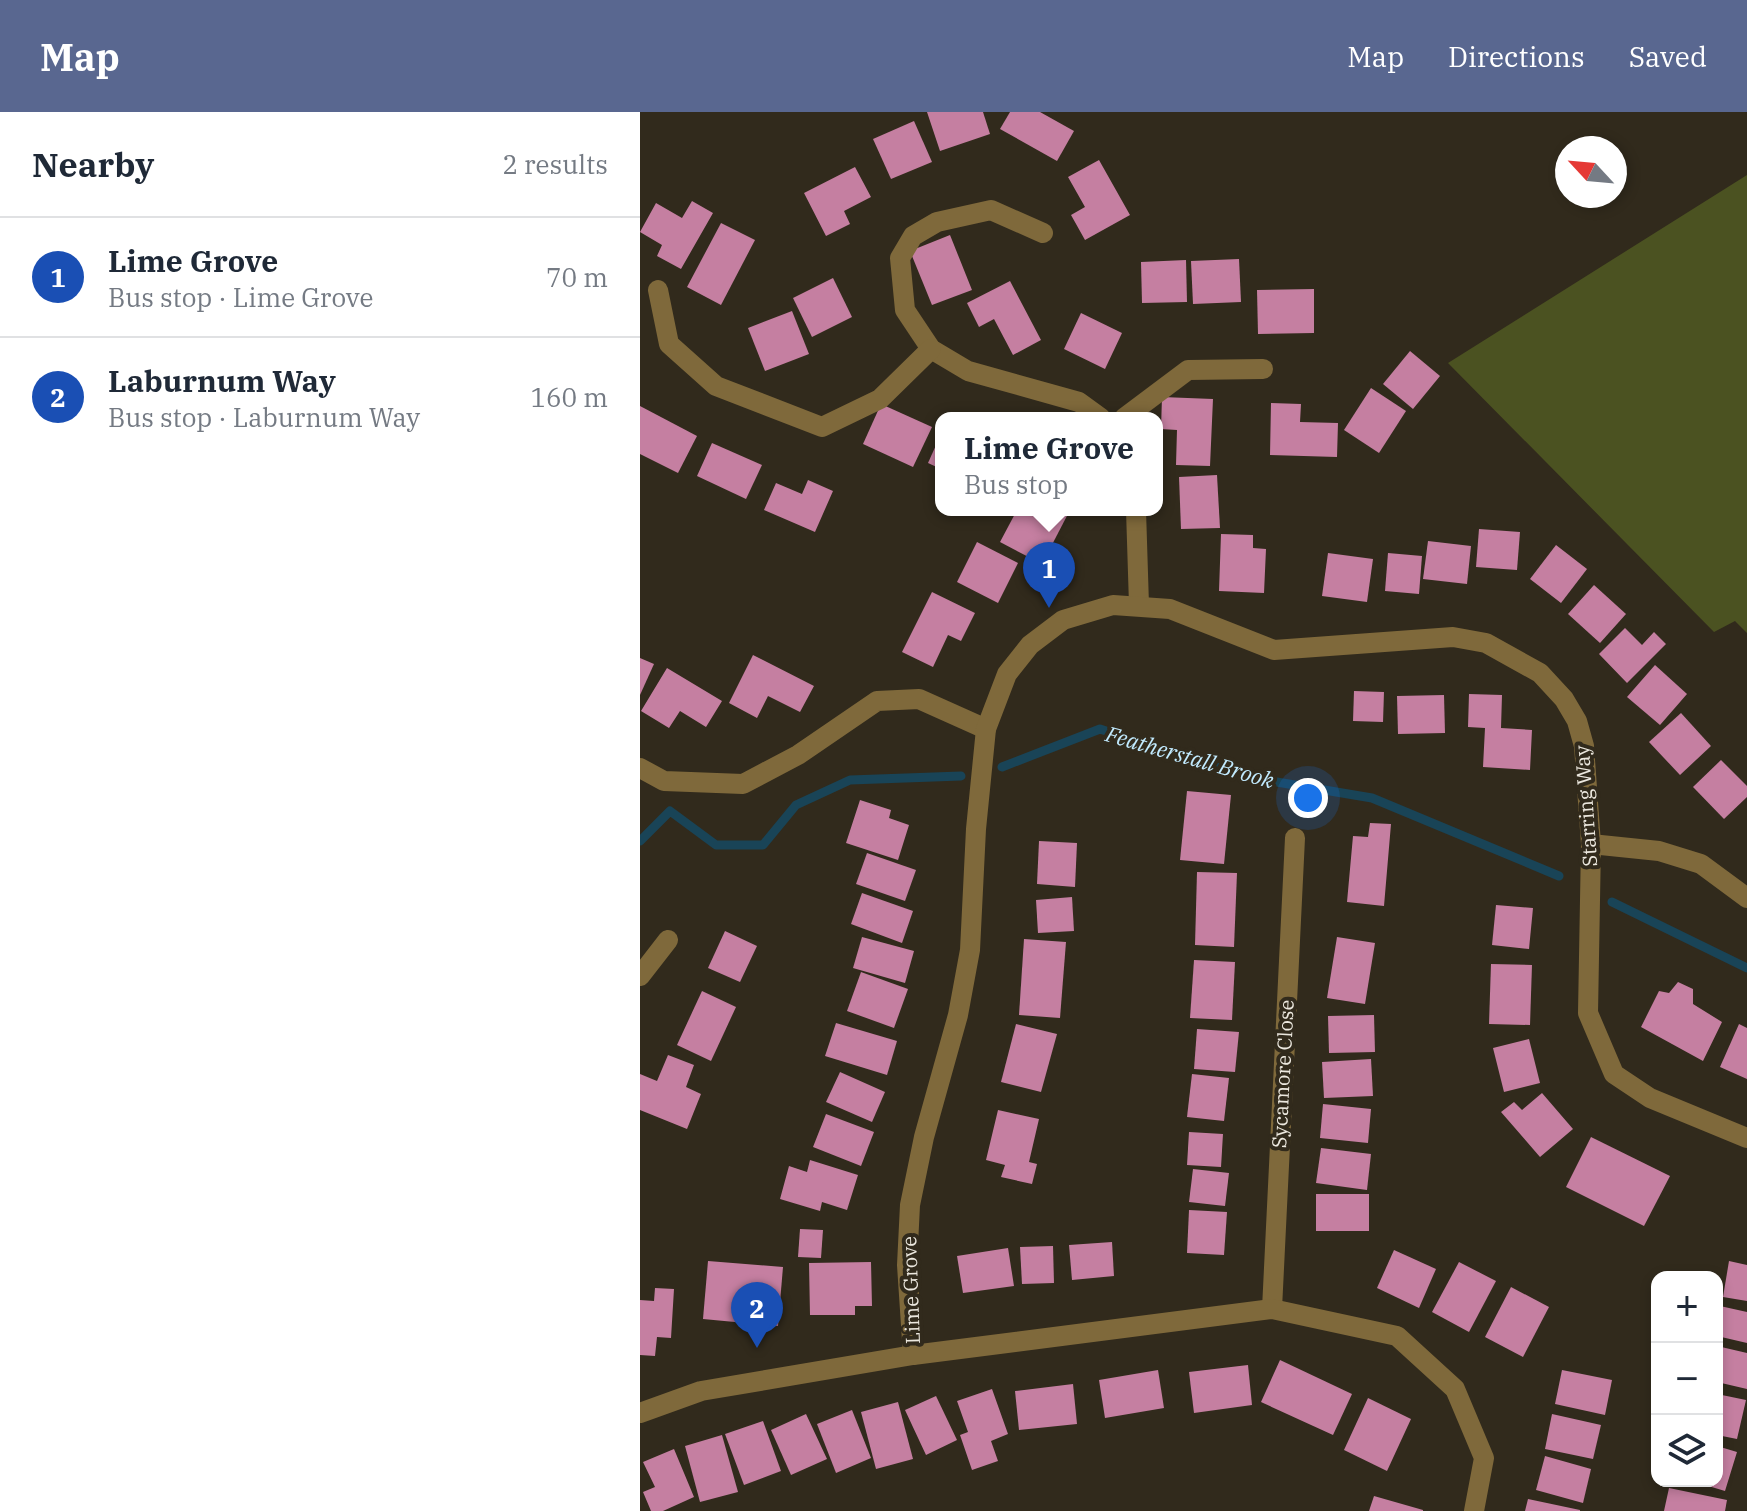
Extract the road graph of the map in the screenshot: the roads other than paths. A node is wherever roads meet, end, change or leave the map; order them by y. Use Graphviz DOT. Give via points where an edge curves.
graph roads {
  1 [pos="1043,233"];
  2 [pos="658,290"];
  3 [pos="931,349"];
  4 [pos="1263,369"];
  5 [pos="1093,412"];
  6 [pos="1132,412"];
  7 [pos="1136,516"];
  8 [pos="1139,605"];
  9 [pos="986,729"];
  10 [pos="640,768"];
  11 [pos="1295,838"];
  12 [pos="1591,844"];
  13 [pos="1747,898"];
  14 [pos="668,940"];
  15 [pos="640,976"];
  16 [pos="1747,1138"];
  17 [pos="1272,1309"];
  18 [pos="913,1355"];
  19 [pos="640,1413"];
  20 [pos="1474,1511"];
  1 -- 3 [label="street" via="991,210 937,222 913,236 900,258 905,310"];
  2 -- 3 [label="street" via="669,344 716,386 822,427 880,399"];
  3 -- 5 [label="street" via="968,371 1079,402"];
  4 -- 6 [label="street" via="1188,370"];
  7 -- 8 [label="street"];
  8 -- 9 [label="street, Lime Grove" via="1113,605 1063,620 1030,645 1007,674"];
  8 -- 12 [label="street, Starring Way" via="1170,609 1274,650 1453,637 1486,643 1513,656 1540,673 1577,721 1584,746"];
  9 -- 10 [label="street" via="919,699 877,701 798,755 743,784 664,781"];
  9 -- 18 [label="street, Lime Grove" via="970,950 910,1205 907,1265"];
  11 -- 17 [label="street, Sycamore Close"];
  12 -- 13 [label="street" via="1659,851 1701,864"];
  12 -- 16 [label="street, Starring Way" via="1588,1013 1614,1074 1650,1098"];
  14 -- 15 [label="street"];
  17 -- 18 [label="street"];
  17 -- 20 [label="street" via="1397,1336 1455,1389 1484,1458"];
  18 -- 19 [label="street" via="701,1391"];
}
